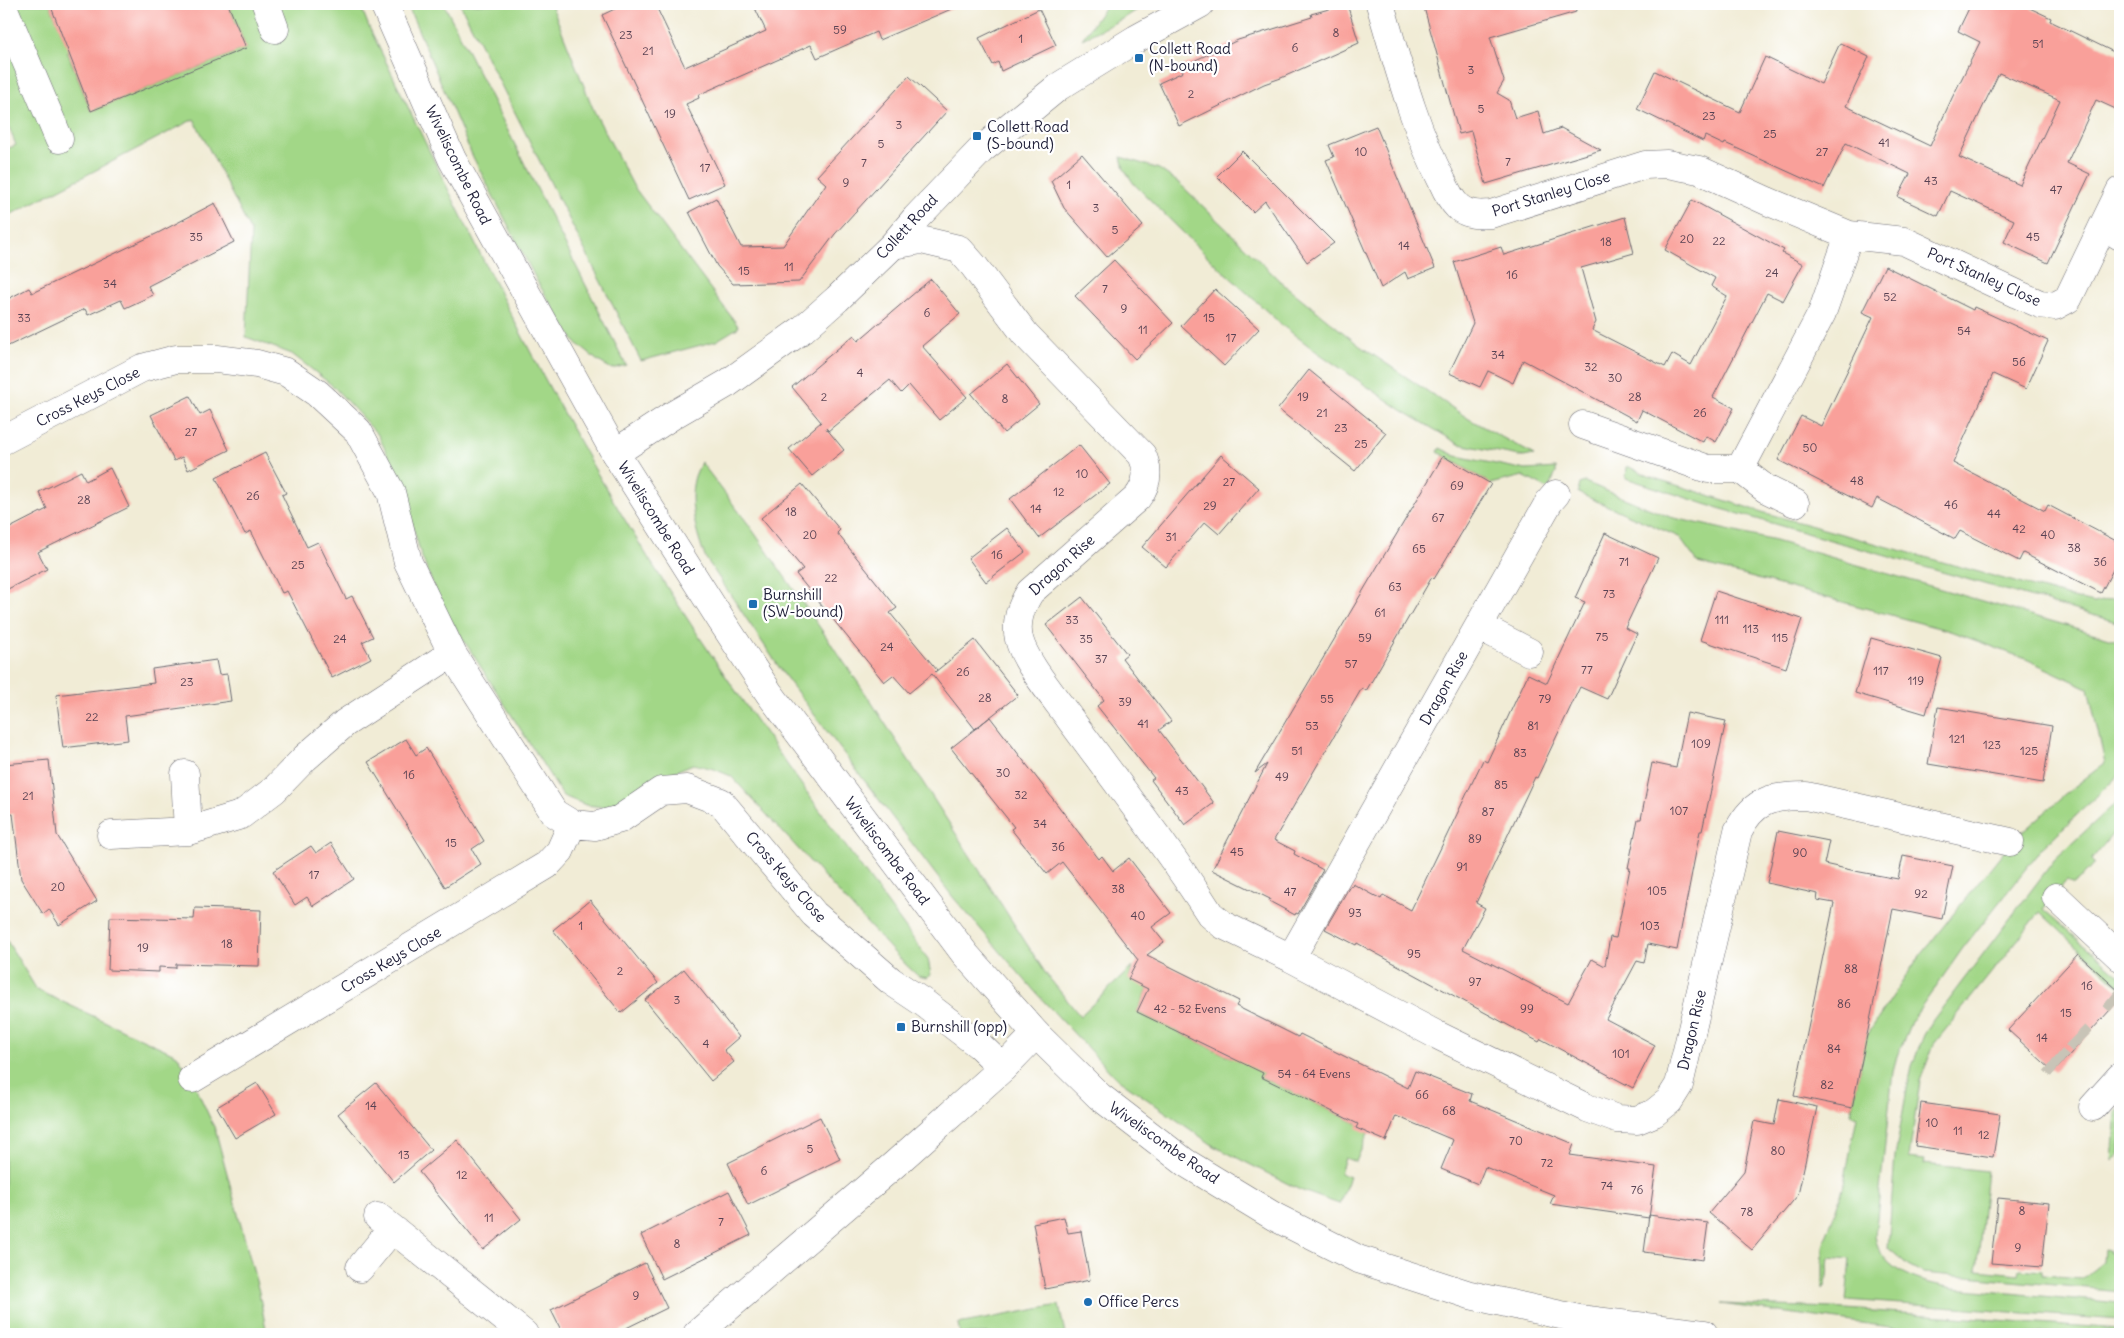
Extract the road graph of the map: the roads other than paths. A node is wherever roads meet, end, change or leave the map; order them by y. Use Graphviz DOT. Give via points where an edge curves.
graph roads {
  1 [pos="266,4"];
  2 [pos="384,4"];
  3 [pos="1200,4"];
  4 [pos="1380,4"];
  5 [pos="4,9"];
  6 [pos="275,29"];
  7 [pos="59,139"];
  8 [pos="2120,191"];
  9 [pos="2111,231"];
  10 [pos="1849,235"];
  11 [pos="892,245"];
  12 [pos="1583,425"];
  13 [pos="4,440"];
  14 [pos="615,453"];
  15 [pos="1740,469"];
  16 [pos="1556,494"];
  17 [pos="1795,503"];
  18 [pos="1479,626"];
  19 [pos="1528,652"];
  20 [pos="453,654"];
  21 [pos="185,774"];
  22 [pos="572,824"];
  23 [pos="188,831"];
  24 [pos="111,835"];
  25 [pos="2010,842"];
  26 [pos="2056,898"];
  27 [pos="2120,957"];
  28 [pos="1291,958"];
  29 [pos="1036,1034"];
  30 [pos="1003,1068"];
  31 [pos="2120,1077"];
  32 [pos="192,1079"];
  33 [pos="2093,1107"];
  34 [pos="360,1268"];
  35 [pos="524,1334"];
  36 [pos="698,1334"];
  37 [pos="1704,1334"];
  1 -- 6 [label="street"];
  2 -- 14 [label="street, Wiveliscombe Road" via="452,159"];
  3 -- 11 [label="street, Collett Road" via="1058,87 981,150"];
  4 -- 10 [label="street, Port Stanley Close" via="1429,154 1450,196 1466,212 1490,214 1646,165 1667,164 1699,170"];
  5 -- 7 [label="street"];
  8 -- 9 [label="street, Port Stanley Close"];
  9 -- 10 [label="street, Port Stanley Close" via="2068,299 2055,306 2040,304 1904,241"];
  10 -- 15 [label="street" via="1822,313"];
  11 -- 14 [label="street, Collett Road" via="803,329 728,384"];
  11 -- 28 [label="street, Dragon Rise" via="921,240 959,249 1025,334 1142,455 1147,472 1143,491 1030,592 1018,620 1019,640 1042,680 1210,914 1223,925"];
  12 -- 15 [label="street" via="1708,469"];
  13 -- 20 [label="street, Cross Keys Close" via="142,368 176,359 217,359 286,372 317,393 358,431 391,492 408,562"];
  14 -- 29 [label="street, Wiveliscombe Road" via="769,693 965,954"];
  15 -- 17 [label="street" via="1766,489"];
  16 -- 18 [label="street, Dragon Rise"];
  18 -- 19 [label="street"];
  18 -- 28 [label="street, Dragon Rise"];
  20 -- 22 [label="street, Cross Keys Close" via="554,813"];
  20 -- 23 [label="street" via="345,722 274,790 241,816"];
  21 -- 23 [label="street"];
  22 -- 30 [label="street, Cross Keys Close" via="595,826 620,820 661,791 687,789 721,802 814,914 891,981 979,1045"];
  22 -- 32 [label="street, Cross Keys Close" via="560,851 548,865"];
  23 -- 24 [label="street"];
  25 -- 28 [label="street, Dragon Rise" via="1806,796 1772,798 1754,808 1738,831 1680,1085 1669,1101 1654,1113 1637,1120 1617,1119 1588,1108 1435,1034"];
  26 -- 27 [label="street"];
  29 -- 30 [label="street"];
  29 -- 37 [label="street, Wiveliscombe Road" via="1098,1096 1186,1163 1275,1217 1358,1259 1470,1295 1579,1319"];
  30 -- 36 [label="street"];
  31 -- 33 [label="street"];
  34 -- 35 [label="street" via="385,1223"];
}
